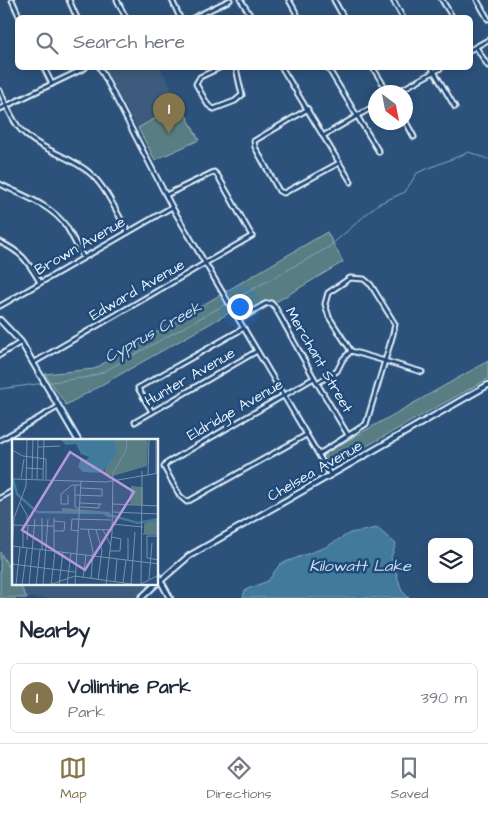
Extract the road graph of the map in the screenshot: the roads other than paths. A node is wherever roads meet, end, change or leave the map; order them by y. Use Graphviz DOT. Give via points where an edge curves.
graph roads {
  1 [pos="12,0"];
  2 [pos="69,0"];
  3 [pos="117,0"];
  4 [pos="172,0"];
  5 [pos="230,0"];
  6 [pos="241,0"];
  7 [pos="289,0"];
  8 [pos="334,0"];
  9 [pos="393,0"];
  10 [pos="442,0"];
  11 [pos="477,0"];
  12 [pos="19,15"];
  13 [pos="76,15"];
  14 [pos="124,15"];
  15 [pos="179,15"];
  16 [pos="199,15"];
  17 [pos="250,15"];
  18 [pos="297,15"];
  19 [pos="342,15"];
  20 [pos="401,15"];
  21 [pos="450,15"];
  22 [pos="488,19"];
  23 [pos="488,40"];
  24 [pos="476,47"];
  25 [pos="473,48"];
  26 [pos="488,66"];
  27 [pos="45,70"];
  28 [pos="82,70"];
  29 [pos="101,70"];
  30 [pos="215,70"];
  31 [pos="236,70"];
  32 [pos="283,70"];
  33 [pos="329,70"];
  34 [pos="374,70"];
  35 [pos="438,70"];
  36 [pos="434,72"];
  37 [pos="52,84"];
  38 [pos="384,85"];
  39 [pos="410,85"];
  40 [pos="0,91"];
  41 [pos="7,106"];
  42 [pos="456,107"];
  43 [pos="0,109"];
  44 [pos="308,109"];
  45 [pos="368,110"];
  46 [pos="357,116"];
  47 [pos="410,130"];
  48 [pos="323,136"];
  49 [pos="414,137"];
  50 [pos="378,152"];
  51 [pos="338,163"];
  52 [pos="350,182"];
  53 [pos="0,184"];
  54 [pos="166,195"];
  55 [pos="172,207"];
  56 [pos="128,232"];
  57 [pos="0,242"];
  58 [pos="83,257"];
  59 [pos="206,264"];
  60 [pos="40,282"];
  61 [pos="0,306"];
  62 [pos="239,319"];
  63 [pos="0,320"];
  64 [pos="244,328"];
  65 [pos="21,342"];
  66 [pos="257,351"];
  67 [pos="352,351"];
  68 [pos="0,355"];
  69 [pos="385,362"];
  70 [pos="33,363"];
  71 [pos="422,372"];
  72 [pos="314,378"];
  73 [pos="317,383"];
  74 [pos="488,385"];
  75 [pos="283,395"];
  76 [pos="58,406"];
  77 [pos="152,412"];
  78 [pos="135,422"];
  79 [pos="306,435"];
  80 [pos="348,435"];
  81 [pos="77,439"];
  82 [pos="0,440"];
  83 [pos="319,454"];
  84 [pos="330,474"];
  85 [pos="12,491"];
  86 [pos="0,498"];
  87 [pos="159,582"];
  88 [pos="159,584"];
  89 [pos="155,586"];
  90 [pos="141,598"];
  91 [pos="170,598"];
  1 -- 12 [label="street"];
  2 -- 13 [label="street"];
  3 -- 14 [label="street"];
  4 -- 15 [label="street"];
  5 -- 16 [label="street"];
  6 -- 17 [label="street"];
  7 -- 18 [label="street"];
  8 -- 19 [label="street"];
  9 -- 20 [label="street"];
  10 -- 21 [label="street"];
  11 -- 22 [label="street"];
  23 -- 24 [label="street"];
  24 -- 25 [label="street"];
  24 -- 26 [label="street"];
  27 -- 37 [label="street"];
  28 -- 37 [label="street"];
  29 -- 54 [label="street"];
  30 -- 31 [label="street" via="200,77 196,84 208,105 214,109 242,95"];
  32 -- 44 [label="street"];
  33 -- 46 [label="street"];
  34 -- 38 [label="street"];
  35 -- 36 [label="street"];
  36 -- 39 [label="street"];
  36 -- 42 [label="street"];
  37 -- 41 [label="street"];
  40 -- 41 [label="street"];
  41 -- 43 [label="street"];
  41 -- 56 [label="street" via="18,127 29,137 82,167 97,181"];
  44 -- 48 [label="street"];
  44 -- 51 [label="street" via="254,141 279,191 284,194"];
  45 -- 46 [label="street"];
  46 -- 48 [label="street"];
  46 -- 50 [label="street"];
  47 -- 49 [label="street"];
  48 -- 51 [label="street"];
  51 -- 52 [label="street"];
  53 -- 58 [label="street" via="54,213 65,225"];
  54 -- 55 [label="street"];
  54 -- 59 [label="street, Edward Avenue" via="214,172 218,176 252,236"];
  55 -- 56 [label="street, Brown Avenue"];
  55 -- 59 [label="street"];
  56 -- 58 [label="street, Brown Avenue"];
  57 -- 60 [label="street" via="27,260"];
  58 -- 60 [label="street, Brown Avenue"];
  59 -- 62 [label="street"];
  59 -- 70 [label="street, Edward Avenue"];
  60 -- 61 [label="street, Brown Avenue"];
  62 -- 64 [label="street"];
  62 -- 72 [label="street, Merchant Street" via="265,304 275,307"];
  63 -- 65 [label="main road"];
  64 -- 66 [label="street"];
  64 -- 77 [label="street" via="138,388"];
  65 -- 68 [label="street"];
  65 -- 70 [label="main road"];
  66 -- 75 [label="street"];
  66 -- 77 [label="street, Hunter Avenue"];
  67 -- 69 [label="street"];
  67 -- 69 [label="street" via="329,317 325,304 328,293 350,278 364,279 371,285 395,324"];
  67 -- 73 [label="street" via="343,359 338,371"];
  69 -- 71 [label="street"];
  69 -- 80 [label="street" via="366,424"];
  70 -- 76 [label="main road"];
  72 -- 73 [label="street, Merchant Street"];
  72 -- 75 [label="street, Eldridge Avenue"];
  73 -- 80 [label="street, Merchant Street"];
  74 -- 84 [label="main road, Chelsea Avenue"];
  75 -- 79 [label="street"];
  75 -- 79 [label="street, Eldridge Avenue" via="167,463 165,470 187,502"];
  76 -- 81 [label="main road"];
  76 -- 82 [label="street"];
  77 -- 78 [label="street, Hunter Avenue"];
  79 -- 83 [label="street"];
  80 -- 83 [label="street"];
  83 -- 84 [label="street"];
  84 -- 87 [label="main road, Chelsea Avenue" via="188,556"];
  85 -- 86 [label="street"];
  88 -- 91 [label="main road"];
  89 -- 90 [label="main road, Chelsea Avenue"];
}
